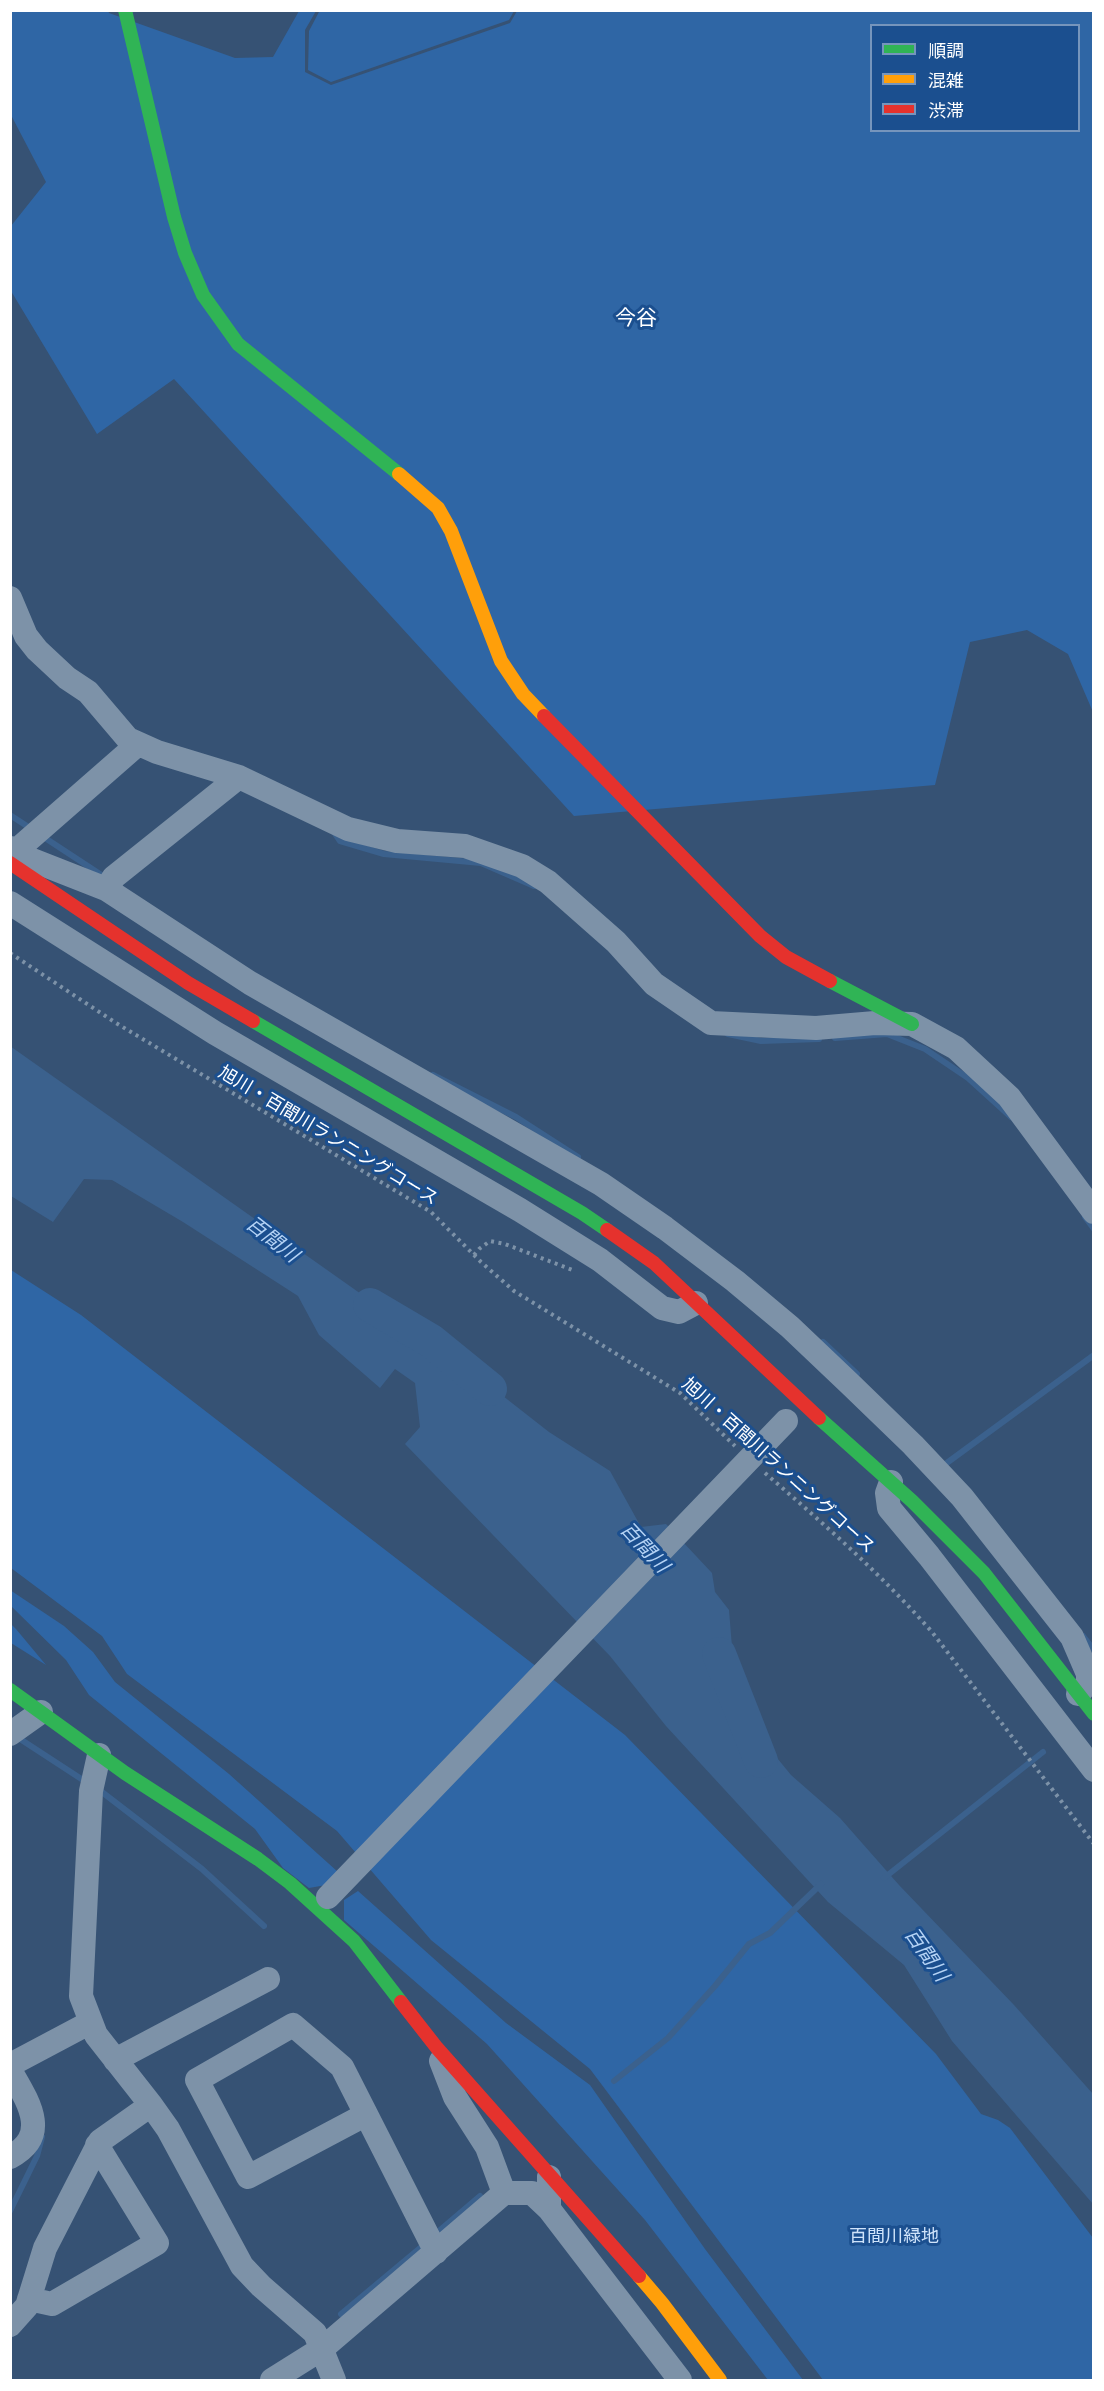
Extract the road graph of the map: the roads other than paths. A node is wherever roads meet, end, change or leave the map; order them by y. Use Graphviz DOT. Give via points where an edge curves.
graph roads {
  1 [pos="125,10"];
  2 [pos="10,598"];
  3 [pos="138,744"];
  4 [pos="239,777"];
  5 [pos="20,847"];
  6 [pos="110,884"];
  7 [pos="10,903"];
  8 [pos="912,1024"];
  9 [pos="1094,1212"];
  10 [pos="696,1303"];
  11 [pos="794,1412"];
  12 [pos="891,1482"];
  13 [pos="1078,1694"];
  14 [pos="22,1701"];
  15 [pos="1094,1714"];
  16 [pos="12,1733"];
  17 [pos="99,1755"];
  18 [pos="1094,1770"];
  19 [pos="322,1902"];
  20 [pos="268,1980"];
  21 [pos="91,2022"];
  22 [pos="437,2048"];
  23 [pos="115,2061"];
  24 [pos="13,2064"];
  25 [pos="151,2104"];
  26 [pos="366,2115"];
  27 [pos="98,2145"];
  28 [pos="10,2157"];
  29 [pos="549,2177"];
  30 [pos="504,2193"];
  31 [pos="549,2209"];
  32 [pos="431,2243"];
  33 [pos="29,2299"];
  34 [pos="10,2325"];
  35 [pos="323,2348"];
  36 [pos="272,2380"];
  37 [pos="334,2380"];
  38 [pos="680,2380"];
  39 [pos="720,2380"];
  1 -- 8 [label="street" via="186,258 201,290 238,344 438,508 451,531 501,661 523,694 635,812 786,957"];
  2 -- 3 [label="street" via="26,636 37,650 88,692 128,739"];
  3 -- 4 [label="street"];
  3 -- 5 [label="street"];
  4 -- 6 [label="street"];
  4 -- 8 [label="street" via="348,829 397,841 465,846 522,866 548,882 616,942 654,984 711,1023 816,1028"];
  5 -- 6 [label="street" via="27,858"];
  5 -- 10 [label="street" via="188,983 582,1213 654,1263"];
  6 -- 13 [label="street" via="250,983 601,1184 665,1228 790,1327 962,1497 1072,1637 1088,1674 1088,1683"];
  7 -- 10 [label="street" via="215,1033 530,1216 600,1260 662,1308 680,1312"];
  8 -- 9 [label="street" via="956,1048 1009,1097"];
  10 -- 11 [label="street"];
  11 -- 12 [label="street"];
  11 -- 19 [label="street, bridge"];
  12 -- 13 [label="street" via="984,1573"];
  12 -- 18 [label="street" via="887,1492 889,1508"];
  13 -- 15 [label="street"];
  14 -- 16 [label="street"];
  14 -- 17 [label="street"];
  17 -- 19 [label="street"];
  17 -- 21 [label="street" via="92,1786 81,1996"];
  19 -- 22 [label="street"];
  20 -- 23 [label="street"];
  21 -- 23 [label="street"];
  21 -- 24 [label="street"];
  22 -- 29 [label="street"];
  22 -- 30 [label="street" via="455,2097 487,2147"];
  23 -- 25 [label="street"];
  24 -- 28 [label="street" via="34,2124 30,2142"];
  25 -- 27 [label="street"];
  25 -- 35 [label="street" via="242,2266 315,2333"];
  26 -- 26 [label="street" via="342,2067 293,2025 197,2079 248,2177"];
  26 -- 32 [label="street"];
  27 -- 33 [label="street" via="45,2248"];
  27 -- 33 [label="street" via="157,2243 52,2304"];
  29 -- 31 [label="street"];
  29 -- 39 [label="street" via="662,2303"];
  30 -- 31 [label="street" via="532,2193"];
  30 -- 32 [label="street"];
  31 -- 38 [label="street"];
  32 -- 35 [label="street"];
  33 -- 34 [label="street"];
  35 -- 36 [label="street"];
  35 -- 37 [label="street"];
}
